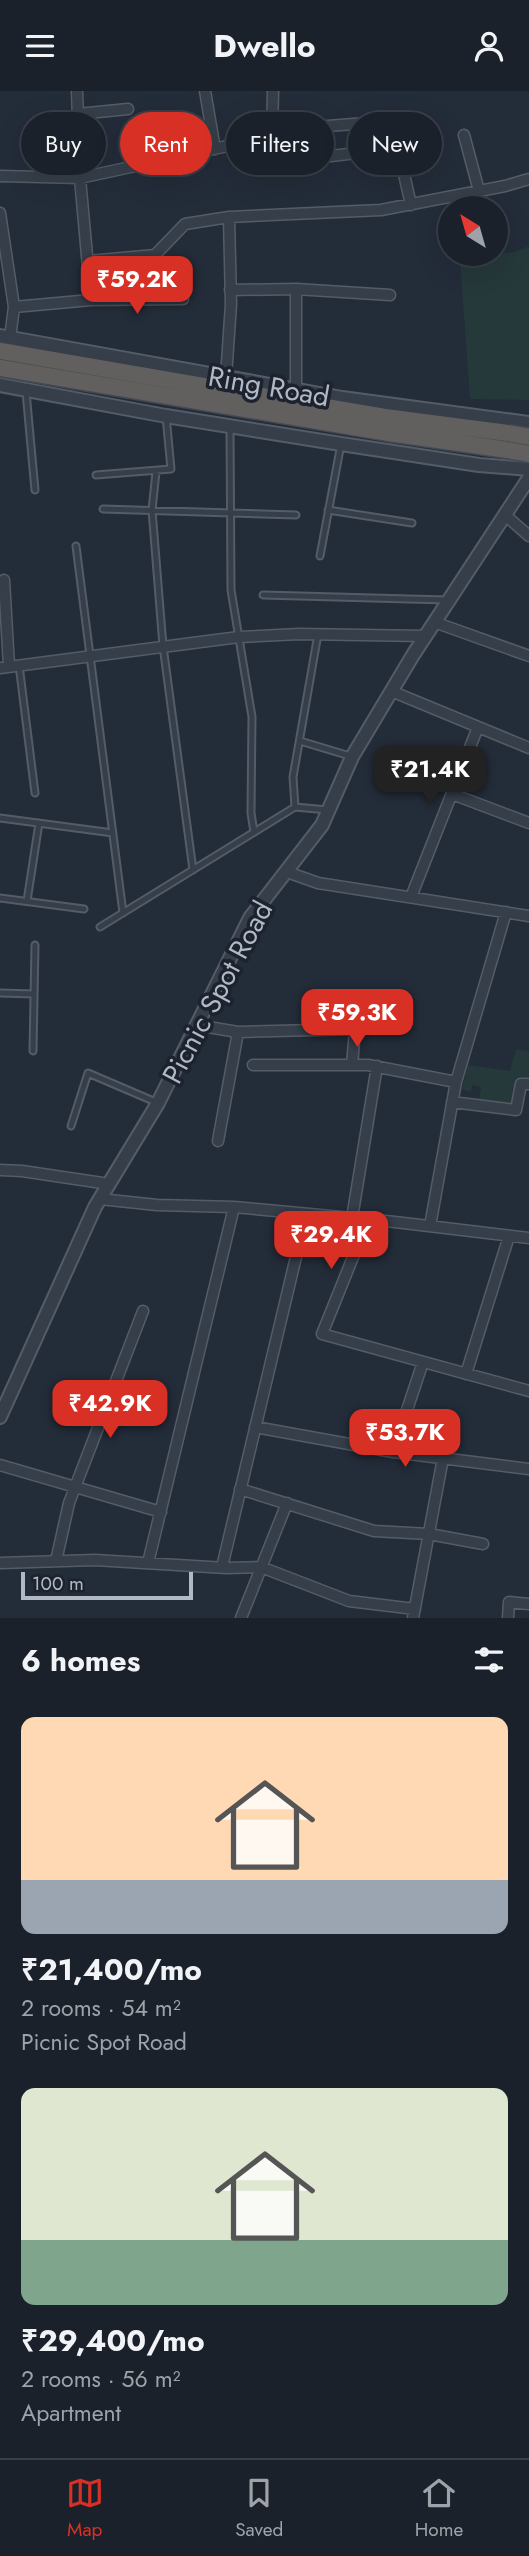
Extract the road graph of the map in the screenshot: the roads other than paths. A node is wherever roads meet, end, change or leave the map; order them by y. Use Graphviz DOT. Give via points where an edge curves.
graph roads {
  1 [pos="77,91"];
  2 [pos="205,91"];
  3 [pos="273,91"];
  4 [pos="128,109"];
  5 [pos="78,112"];
  6 [pos="98,112"];
  7 [pos="464,135"];
  8 [pos="215,149"];
  9 [pos="80,175"];
  10 [pos="404,175"];
  11 [pos="0,176"];
  12 [pos="80,178"];
  13 [pos="529,179"];
  14 [pos="478,191"];
  15 [pos="411,205"];
  16 [pos="0,213"];
  17 [pos="229,218"];
  18 [pos="88,261"];
  19 [pos="296,289"];
  20 [pos="230,290"];
  21 [pos="390,295"];
  22 [pos="183,299"];
  23 [pos="91,300"];
  24 [pos="14,307"];
  25 [pos="3,341"];
  26 [pos="0,368"];
  27 [pos="226,377"];
  28 [pos="0,385"];
  29 [pos="26,389"];
  30 [pos="296,390"];
  31 [pos="166,416"];
  32 [pos="529,423"];
  33 [pos="230,425"];
  34 [pos="510,427"];
  35 [pos="529,437"];
  36 [pos="341,444"];
  37 [pos="529,454"];
  38 [pos="507,467"];
  39 [pos="529,469"];
  40 [pos="156,472"];
  41 [pos="96,475"];
  42 [pos="529,478"];
  43 [pos="35,490"];
  44 [pos="103,509"];
  45 [pos="152,510"];
  46 [pos="328,510"];
  47 [pos="230,513"];
  48 [pos="296,515"];
  49 [pos="505,515"];
  50 [pos="412,523"];
  51 [pos="529,536"];
  52 [pos="76,545"];
  53 [pos="320,556"];
  54 [pos="4,580"];
  55 [pos="263,595"];
  56 [pos="449,600"];
  57 [pos="434,622"];
  58 [pos="318,634"];
  59 [pos="425,636"];
  60 [pos="239,637"];
  61 [pos="163,646"];
  62 [pos="90,655"];
  63 [pos="529,655"];
  64 [pos="9,666"];
  65 [pos="391,691"];
  66 [pos="478,727"];
  67 [pos="300,741"];
  68 [pos="529,748"];
  69 [pos="352,757"];
  70 [pos="35,793"];
  71 [pos="452,794"];
  72 [pos="295,807"];
  73 [pos="529,809"];
  74 [pos="328,810"];
  75 [pos="0,818"];
  76 [pos="39,823"];
  77 [pos="527,823"];
  78 [pos="254,832"];
  79 [pos="113,833"];
  80 [pos="193,870"];
  81 [pos="287,872"];
  82 [pos="411,897"];
  83 [pos="0,898"];
  84 [pos="27,901"];
  85 [pos="84,909"];
  86 [pos="506,912"];
  87 [pos="123,913"];
  88 [pos="529,916"];
  89 [pos="100,927"];
  90 [pos="35,945"];
  91 [pos="0,993"];
  92 [pos="34,994"];
  93 [pos="196,1025"];
  94 [pos="238,1032"];
  95 [pos="33,1051"];
  96 [pos="253,1065"];
  97 [pos="352,1065"];
  98 [pos="377,1066"];
  99 [pos="456,1082"];
  100 [pos="529,1084"];
  101 [pos="452,1102"];
  102 [pos="158,1103"];
  103 [pos="71,1126"];
  104 [pos="218,1140"];
  105 [pos="0,1170"];
  106 [pos="109,1184"];
  107 [pos="100,1199"];
  108 [pos="234,1207"];
  109 [pos="306,1215"];
  110 [pos="352,1218"];
  111 [pos="368,1220"];
  112 [pos="430,1226"];
  113 [pos="509,1236"];
  114 [pos="529,1238"];
  115 [pos="143,1311"];
  116 [pos="423,1362"];
  117 [pos="466,1374"];
  118 [pos="529,1391"];
  119 [pos="4,1397"];
  120 [pos="0,1417"];
  121 [pos="254,1427"];
  122 [pos="393,1452"];
  123 [pos="443,1458"];
  124 [pos="0,1465"];
  125 [pos="529,1469"];
  126 [pos="75,1488"];
  127 [pos="240,1489"];
  128 [pos="287,1503"];
  129 [pos="160,1512"];
  130 [pos="429,1534"];
  131 [pos="483,1544"];
  132 [pos="56,1561"];
  133 [pos="0,1563"];
  134 [pos="148,1563"];
  135 [pos="222,1567"];
  136 [pos="261,1567"];
  137 [pos="529,1604"];
  138 [pos="414,1614"];
  139 [pos="240,1618"];
  140 [pos="508,1618"];
  1 -- 5 [label="street"];
  2 -- 8 [label="street"];
  3 -- 8 [label="street" via="272,132"];
  4 -- 6 [label="street"];
  7 -- 14 [label="street"];
  8 -- 12 [label="street"];
  9 -- 12 [label="street"];
  10 -- 15 [label="street"];
  11 -- 12 [label="street"];
  12 -- 18 [label="street"];
  13 -- 14 [label="street"];
  14 -- 15 [label="street"];
  15 -- 17 [label="street"];
  16 -- 24 [label="street"];
  17 -- 18 [label="street" via="185,224 155,255"];
  17 -- 20 [label="street"];
  18 -- 23 [label="street"];
  19 -- 20 [label="street"];
  19 -- 21 [label="street"];
  19 -- 30 [label="street"];
  20 -- 27 [label="street"];
  22 -- 23 [label="street"];
  23 -- 24 [label="street"];
  24 -- 25 [label="street"];
  25 -- 27 [label="street"];
  25 -- 34 [label="highway, Ring Road" via="385,417"];
  26 -- 37 [label="highway, Ring Road, bridge"];
  27 -- 30 [label="street"];
  28 -- 29 [label="street"];
  29 -- 31 [label="street"];
  29 -- 43 [label="lane"];
  30 -- 34 [label="street"];
  31 -- 33 [label="street"];
  31 -- 40 [label="lane" via="171,469"];
  32 -- 34 [label="street"];
  33 -- 36 [label="street"];
  33 -- 47 [label="lane"];
  34 -- 35 [label="highway, Ring Road, bridge"];
  34 -- 38 [label="street"];
  36 -- 38 [label="street"];
  36 -- 46 [label="lane"];
  38 -- 39 [label="street"];
  40 -- 41 [label="lane"];
  40 -- 45 [label="lane"];
  42 -- 49 [label="street, Picnic Spot Road"];
  44 -- 45 [label="lane"];
  45 -- 47 [label="lane"];
  45 -- 61 [label="lane"];
  46 -- 50 [label="lane"];
  46 -- 53 [label="lane"];
  47 -- 48 [label="lane"];
  47 -- 60 [label="lane" via="231,590"];
  49 -- 51 [label="street"];
  49 -- 56 [label="street, Picnic Spot Road"];
  52 -- 62 [label="lane"];
  54 -- 64 [label="street"];
  55 -- 56 [label="lane"];
  56 -- 57 [label="street, Picnic Spot Road"];
  57 -- 59 [label="street, Picnic Spot Road"];
  57 -- 63 [label="street"];
  58 -- 59 [label="street"];
  58 -- 60 [label="street"];
  58 -- 67 [label="lane"];
  59 -- 65 [label="street, Picnic Spot Road"];
  60 -- 61 [label="street"];
  60 -- 78 [label="lane" via="252,717"];
  61 -- 62 [label="street"];
  61 -- 80 [label="lane"];
  62 -- 64 [label="street"];
  62 -- 79 [label="lane"];
  64 -- 70 [label="lane"];
  65 -- 66 [label="street"];
  65 -- 69 [label="street, Picnic Spot Road"];
  66 -- 68 [label="street"];
  66 -- 71 [label="street"];
  67 -- 69 [label="lane"];
  67 -- 72 [label="lane" via="293,777"];
  69 -- 74 [label="street, Picnic Spot Road"];
  71 -- 77 [label="street"];
  71 -- 82 [label="street"];
  72 -- 74 [label="lane"];
  72 -- 78 [label="lane"];
  73 -- 77 [label="street"];
  74 -- 81 [label="street, Picnic Spot Road"];
  75 -- 76 [label="lane"];
  76 -- 79 [label="lane"];
  76 -- 84 [label="lane"];
  78 -- 80 [label="lane"];
  79 -- 87 [label="lane"];
  80 -- 87 [label="lane"];
  81 -- 82 [label="street" via="318,883"];
  81 -- 93 [label="street, Picnic Spot Road" via="250,918"];
  82 -- 86 [label="street"];
  83 -- 84 [label="lane"];
  84 -- 85 [label="lane"];
  86 -- 88 [label="street"];
  86 -- 99 [label="street"];
  87 -- 89 [label="lane"];
  90 -- 92 [label="lane"];
  91 -- 92 [label="lane"];
  92 -- 95 [label="lane"];
  93 -- 94 [label="street"];
  93 -- 102 [label="street, Picnic Spot Road"];
  94 -- 97 [label="street" via="355,1029"];
  94 -- 104 [label="street"];
  96 -- 97 [label="street"];
  97 -- 98 [label="street"];
  98 -- 99 [label="street"];
  98 -- 110 [label="street"];
  99 -- 101 [label="street"];
  100 -- 101 [label="street" via="521,1084 516,1110"];
  101 -- 112 [label="street"];
  102 -- 103 [label="lane" via="88,1073"];
  102 -- 106 [label="street, Picnic Spot Road"];
  105 -- 106 [label="street"];
  106 -- 107 [label="street, Picnic Spot Road"];
  107 -- 108 [label="street"];
  107 -- 119 [label="street, Picnic Spot Road"];
  108 -- 109 [label="street"];
  108 -- 129 [label="street"];
  109 -- 110 [label="street"];
  109 -- 121 [label="street"];
  110 -- 111 [label="street"];
  111 -- 112 [label="street"];
  111 -- 116 [label="street" via="322,1334"];
  112 -- 113 [label="street"];
  113 -- 114 [label="street"];
  113 -- 117 [label="street"];
  115 -- 126 [label="street"];
  116 -- 117 [label="street"];
  116 -- 122 [label="street"];
  117 -- 118 [label="street"];
  119 -- 120 [label="street, Picnic Spot Road"];
  121 -- 122 [label="street"];
  121 -- 127 [label="street"];
  122 -- 123 [label="street"];
  123 -- 125 [label="street"];
  123 -- 130 [label="street"];
  124 -- 126 [label="street"];
  126 -- 129 [label="street"];
  126 -- 132 [label="street"];
  127 -- 128 [label="street"];
  127 -- 135 [label="street"];
  128 -- 130 [label="street" via="374,1531"];
  128 -- 136 [label="street"];
  129 -- 134 [label="street"];
  130 -- 131 [label="street"];
  130 -- 138 [label="street"];
  132 -- 133 [label="street"];
  132 -- 134 [label="street"];
  134 -- 135 [label="street"];
  135 -- 136 [label="street"];
  136 -- 138 [label="street" via="349,1601"];
  136 -- 139 [label="street"];
  137 -- 140 [label="street" via="509,1602"];
}
